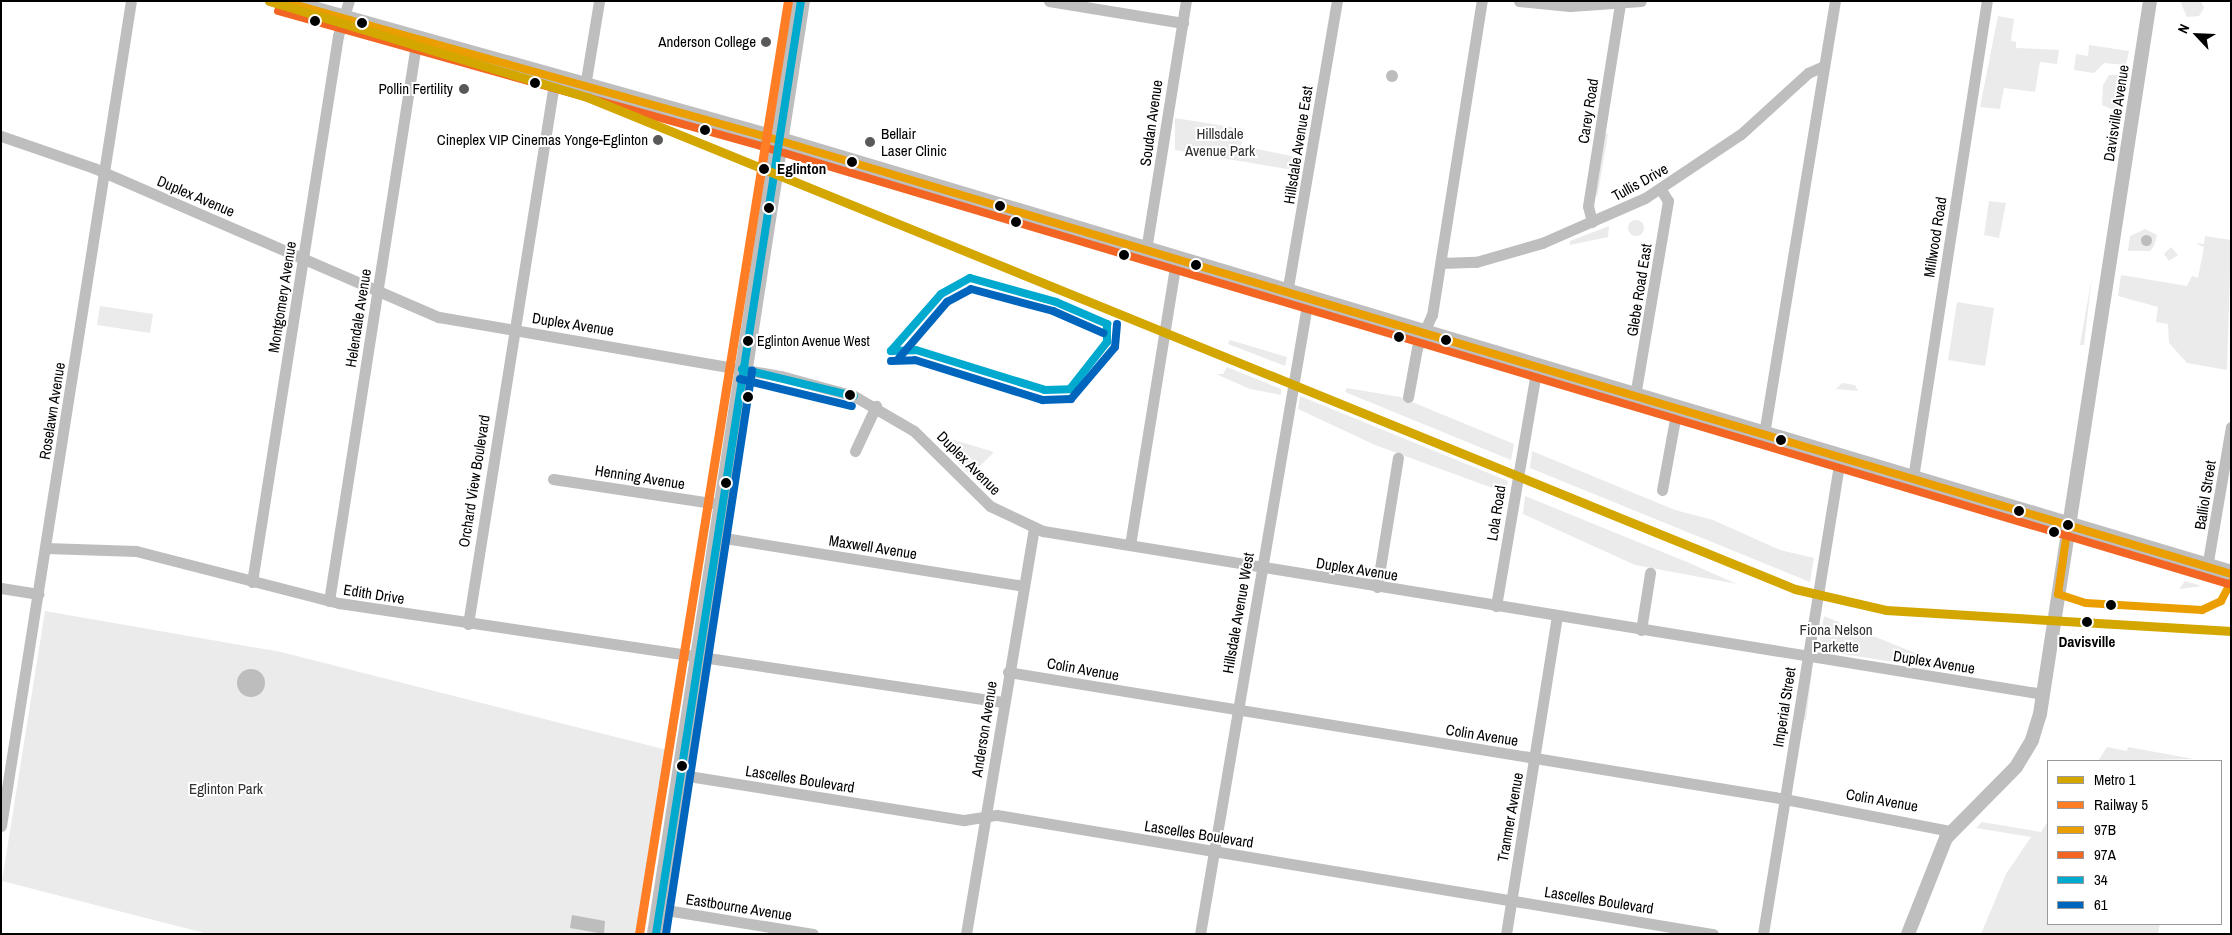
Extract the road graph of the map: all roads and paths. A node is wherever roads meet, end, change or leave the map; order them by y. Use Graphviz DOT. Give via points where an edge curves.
graph roads {
  1 [pos="130,1"];
  2 [pos="282,1"];
  3 [pos="599,1"];
  4 [pos="801,1"];
  5 [pos="1049,1"];
  6 [pos="1186,1"];
  7 [pos="1337,1"];
  8 [pos="1482,1"];
  9 [pos="1519,1"];
  10 [pos="1641,1"];
  11 [pos="1835,1"];
  12 [pos="1987,1"];
  13 [pos="2150,1"];
  14 [pos="1620,5"];
  15 [pos="346,9"];
  16 [pos="1182,24"];
  17 [pos="416,38"];
  18 [pos="1824,66"];
  19 [pos="555,77"];
  20 [pos="585,86"];
  21 [pos="1,136"];
  22 [pos="779,141"];
  23 [pos="104,173"];
  24 [pos="1661,190"];
  25 [pos="1592,222"];
  26 [pos="1146,250"];
  27 [pos="303,258"];
  28 [pos="1176,260"];
  29 [pos="1441,263"];
  30 [pos="378,291"];
  31 [pos="1288,293"];
  32 [pos="1308,299"];
  33 [pos="512,329"];
  34 [pos="1424,334"];
  35 [pos="1537,367"];
  36 [pos="742,369"];
  37 [pos="1635,396"];
  38 [pos="1408,397"];
  39 [pos="876,406"];
  40 [pos="1677,408"];
  41 [pos="2231,427"];
  42 [pos="1764,434"];
  43 [pos="855,451"];
  44 [pos="1840,456"];
  45 [pos="1398,458"];
  46 [pos="1912,478"];
  47 [pos="553,479"];
  48 [pos="1662,490"];
  49 [pos="724,505"];
  50 [pos="2068,526"];
  51 [pos="1034,528"];
  52 [pos="718,537"];
  53 [pos="1130,545"];
  54 [pos="46,548"];
  55 [pos="2207,567"];
  56 [pos="1261,568"];
  57 [pos="1650,573"];
  58 [pos="2231,574"];
  59 [pos="252,582"];
  60 [pos="1024,586"];
  61 [pos="1,588"];
  62 [pos="1378,588"];
  63 [pos="38,594"];
  64 [pos="329,602"];
  65 [pos="1496,606"];
  66 [pos="1557,616"];
  67 [pos="468,624"];
  68 [pos="1641,630"];
  69 [pos="701,655"];
  70 [pos="1807,657"];
  71 [pos="1008,672"];
  72 [pos="2044,687"];
  73 [pos="1004,702"];
  74 [pos="1236,710"];
  75 [pos="1534,759"];
  76 [pos="682,775"];
  77 [pos="1784,799"];
  78 [pos="986,818"];
  79 [pos="1,826"];
  80 [pos="1951,830"];
  81 [pos="1214,852"];
  82 [pos="1511,900"];
  83 [pos="660,909"];
  84 [pos="656,934"];
  85 [pos="813,934"];
  86 [pos="966,934"];
  87 [pos="1200,934"];
  88 [pos="1506,934"];
  89 [pos="1712,934"];
  90 [pos="1763,934"];
  91 [pos="1908,934"];
  1 -- 23 [label="street, Roselawn Avenue"];
  2 -- 15 [label="main road"];
  3 -- 20 [label="street"];
  4 -- 22 [label="main road"];
  5 -- 16 [label="street"];
  6 -- 16 [label="street, Soudan Avenue"];
  7 -- 31 [label="street, Hillsdale Avenue East"];
  8 -- 29 [label="street"];
  9 -- 14 [label="street"];
  10 -- 14 [label="street"];
  11 -- 18 [label="street"];
  12 -- 46 [label="street, Millwood Road"];
  13 -- 50 [label="street, Davisville Avenue"];
  14 -- 25 [label="street, Carey Road" via="1588,206"];
  15 -- 17 [label="main road"];
  15 -- 27 [label="street, Montgomery Avenue"];
  16 -- 26 [label="street, Soudan Avenue"];
  17 -- 19 [label="main road"];
  17 -- 30 [label="street, Helendale Avenue"];
  18 -- 24 [label="street, Tullis Drive" via="1808,73 1742,134"];
  18 -- 42 [label="street"];
  19 -- 20 [label="main road"];
  19 -- 33 [label="street, Orchard View Boulevard"];
  20 -- 22 [label="main road"];
  21 -- 23 [label="street, Duplex Avenue"];
  22 -- 26 [label="main road"];
  22 -- 36 [label="main road"];
  23 -- 27 [label="street, Duplex Avenue"];
  23 -- 54 [label="street, Roselawn Avenue"];
  24 -- 25 [label="street, Tullis Drive"];
  24 -- 37 [label="street, Glebe Road East" via="1668,201"];
  25 -- 29 [label="street, Tullis Drive" via="1476,262"];
  26 -- 28 [label="main road"];
  27 -- 30 [label="street, Duplex Avenue"];
  27 -- 59 [label="street, Montgomery Avenue"];
  28 -- 31 [label="main road"];
  28 -- 53 [label="street"];
  29 -- 34 [label="street" via="1431,319"];
  30 -- 33 [label="street, Duplex Avenue" via="439,317"];
  30 -- 64 [label="street, Helendale Avenue"];
  31 -- 32 [label="main road"];
  32 -- 34 [label="main road"];
  32 -- 56 [label="street, Hillsdale Avenue West"];
  33 -- 36 [label="street, Duplex Avenue"];
  33 -- 67 [label="street, Orchard View Boulevard"];
  34 -- 35 [label="main road"];
  34 -- 38 [label="street" via="1417,348"];
  35 -- 37 [label="main road"];
  35 -- 65 [label="street, Lola Road"];
  36 -- 39 [label="street, Duplex Avenue" via="820,386"];
  36 -- 49 [label="main road"];
  37 -- 40 [label="main road"];
  39 -- 43 [label="street"];
  39 -- 51 [label="street, Duplex Avenue" via="914,431 990,506"];
  40 -- 42 [label="main road"];
  40 -- 48 [label="street"];
  41 -- 55 [label="street, Balliol Street"];
  42 -- 44 [label="main road"];
  44 -- 46 [label="main road"];
  44 -- 70 [label="street, Imperial Street"];
  45 -- 62 [label="street"];
  46 -- 50 [label="main road"];
  47 -- 49 [label="street, Henning Avenue"];
  49 -- 52 [label="main road"];
  50 -- 55 [label="main road"];
  50 -- 72 [label="street, Davisville Avenue"];
  51 -- 53 [label="street, Duplex Avenue"];
  51 -- 60 [label="street, Anderson Avenue"];
  52 -- 60 [label="street, Maxwell Avenue"];
  52 -- 69 [label="main road"];
  53 -- 56 [label="street, Duplex Avenue"];
  54 -- 59 [label="street, Edith Drive" via="136,551"];
  54 -- 63 [label="street, Roselawn Avenue"];
  55 -- 58 [label="main road"];
  56 -- 62 [label="street, Duplex Avenue"];
  56 -- 74 [label="street, Hillsdale Avenue West"];
  57 -- 68 [label="street"];
  59 -- 64 [label="street, Edith Drive"];
  60 -- 71 [label="street, Anderson Avenue"];
  61 -- 63 [label="street"];
  62 -- 65 [label="street, Duplex Avenue"];
  63 -- 79 [label="street, Roselawn Avenue"];
  64 -- 67 [label="street, Edith Drive"];
  65 -- 66 [label="street, Duplex Avenue"];
  66 -- 68 [label="street, Duplex Avenue"];
  66 -- 75 [label="street, Tranmer Avenue"];
  67 -- 69 [label="street, Edith Drive" via="678,656"];
  68 -- 70 [label="street, Duplex Avenue"];
  69 -- 73 [label="street"];
  69 -- 76 [label="main road"];
  70 -- 72 [label="street, Duplex Avenue"];
  70 -- 77 [label="street, Imperial Street"];
  71 -- 73 [label="street, Anderson Avenue"];
  71 -- 74 [label="street, Colin Avenue"];
  72 -- 80 [label="street, Davisville Avenue" via="2036,729 2022,758"];
  73 -- 78 [label="street, Anderson Avenue"];
  74 -- 75 [label="street, Colin Avenue"];
  74 -- 81 [label="street, Hillsdale Avenue West"];
  75 -- 77 [label="street, Colin Avenue"];
  75 -- 82 [label="street, Tranmer Avenue"];
  76 -- 78 [label="street, Lascelles Boulevard" via="964,820"];
  76 -- 83 [label="main road"];
  77 -- 80 [label="street, Colin Avenue"];
  77 -- 90 [label="street, Imperial Street"];
  78 -- 81 [label="street, Lascelles Boulevard" via="997,815"];
  78 -- 86 [label="street, Anderson Avenue"];
  80 -- 91 [label="street, Davisville Avenue" via="1930,870"];
  81 -- 82 [label="street, Lascelles Boulevard"];
  81 -- 87 [label="street, Hillsdale Avenue West"];
  82 -- 88 [label="street, Tranmer Avenue"];
  82 -- 89 [label="street, Lascelles Boulevard"];
  83 -- 84 [label="main road"];
  83 -- 85 [label="street, Eastbourne Avenue"];
}
